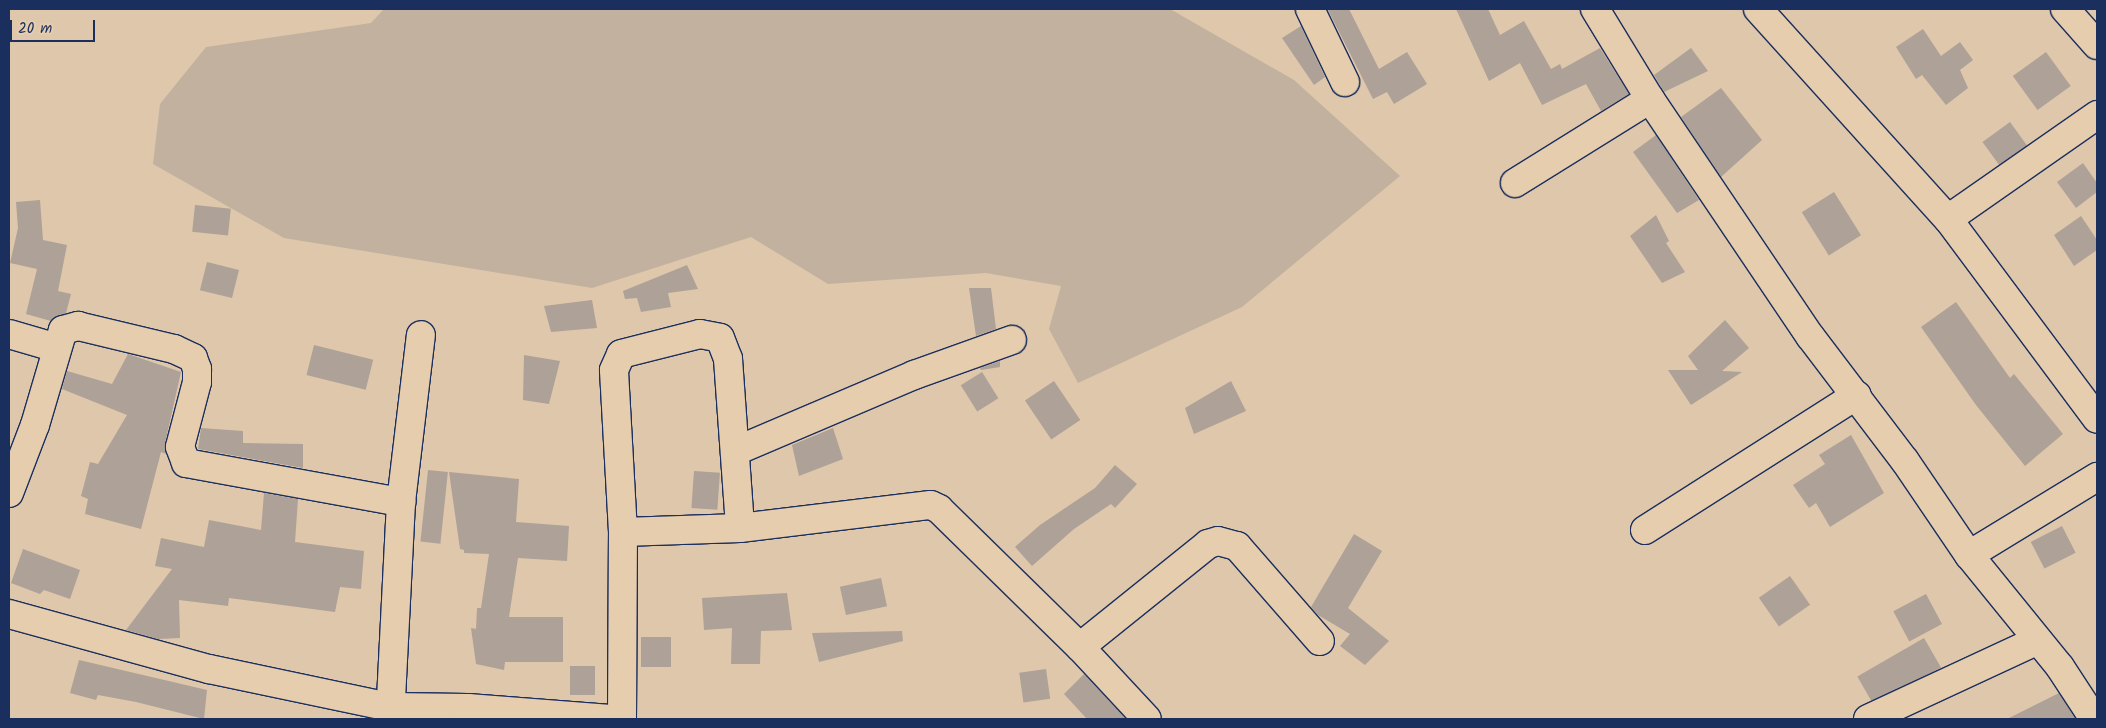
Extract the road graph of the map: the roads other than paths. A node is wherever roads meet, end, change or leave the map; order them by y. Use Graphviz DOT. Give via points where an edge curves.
graph roads {
  1 [pos="1310,9"];
  2 [pos="1595,9"];
  3 [pos="1758,9"];
  4 [pos="2066,9"];
  5 [pos="2097,45"];
  6 [pos="1345,82"];
  7 [pos="1650,99"];
  8 [pos="2097,115"];
  9 [pos="1515,183"];
  10 [pos="1948,220"];
  11 [pos="9,334"];
  12 [pos="421,334"];
  13 [pos="1012,340"];
  14 [pos="57,348"];
  15 [pos="1858,395"];
  16 [pos="2097,419"];
  17 [pos="736,451"];
  18 [pos="2097,477"];
  19 [pos="9,493"];
  20 [pos="401,502"];
  21 [pos="740,528"];
  22 [pos="1645,530"];
  23 [pos="623,532"];
  24 [pos="1969,555"];
  25 [pos="9,614"];
  26 [pos="1320,640"];
  27 [pos="2038,640"];
  28 [pos="1080,646"];
  29 [pos="390,713"];
  30 [pos="611,719"];
  31 [pos="622,719"];
  32 [pos="1147,719"];
  33 [pos="1868,719"];
  34 [pos="2094,719"];
  1 -- 6 [label="street"];
  2 -- 7 [label="street"];
  3 -- 10 [label="street"];
  4 -- 5 [label="street"];
  7 -- 9 [label="street"];
  7 -- 15 [label="street" via="1810,336"];
  8 -- 10 [label="street"];
  10 -- 16 [label="street"];
  11 -- 14 [label="street"];
  12 -- 20 [label="street"];
  13 -- 17 [label="street" via="914,375"];
  14 -- 19 [label="street" via="35,425"];
  14 -- 20 [label="street" via="63,330 78,326 174,349 193,358 197,382 180,447 186,463"];
  15 -- 22 [label="street"];
  15 -- 24 [label="street"];
  17 -- 21 [label="street"];
  17 -- 23 [label="street" via="728,359 720,338 709,333 700,334 621,354 614,370"];
  18 -- 24 [label="street"];
  20 -- 29 [label="street"];
  21 -- 23 [label="street"];
  21 -- 28 [label="street" via="931,505 939,509"];
  23 -- 31 [label="street"];
  24 -- 27 [label="street"];
  25 -- 29 [label="street" via="209,669"];
  26 -- 28 [label="street" via="1237,546 1218,541 1208,544"];
  27 -- 33 [label="street"];
  27 -- 34 [label="street"];
  28 -- 32 [label="street"];
  29 -- 30 [label="street" via="468,708"];
}
